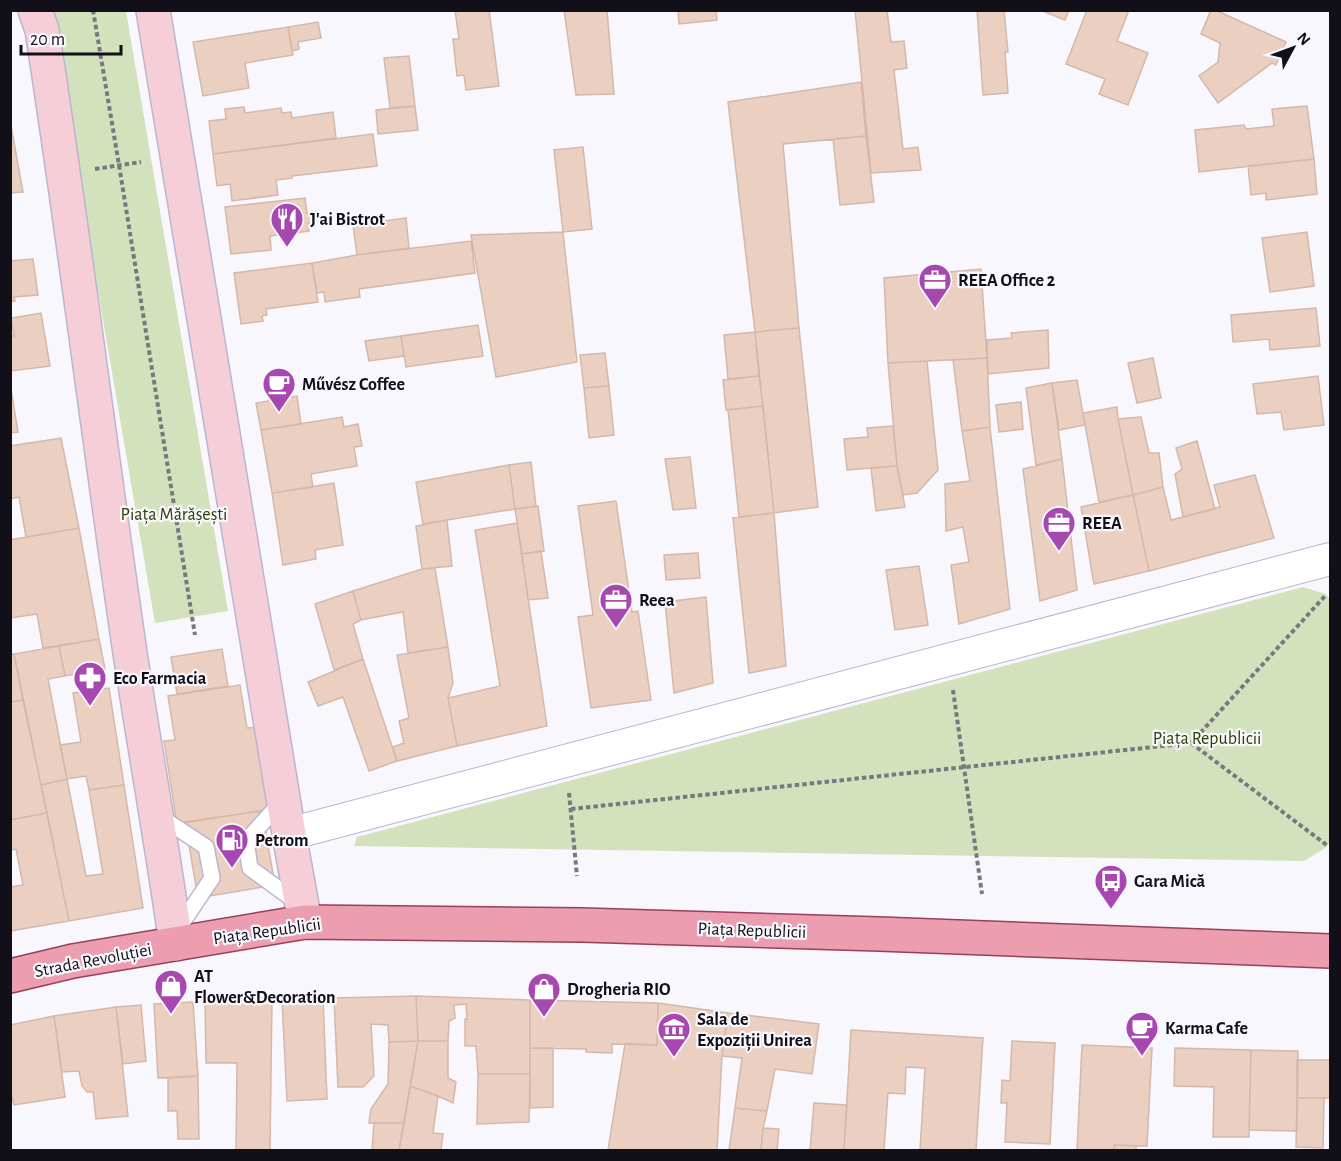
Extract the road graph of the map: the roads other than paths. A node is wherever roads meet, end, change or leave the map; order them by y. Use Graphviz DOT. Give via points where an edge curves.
graph roads {
  1 [pos="35,10"];
  2 [pos="153,10"];
  3 [pos="1330,559"];
  4 [pos="284,800"];
  5 [pos="156,814"];
  6 [pos="289,834"];
  7 [pos="304,914"];
  8 [pos="175,939"];
  9 [pos="1330,951"];
  10 [pos="10,976"];
  1 -- 5 [label="main road" via="42,30 63,164"];
  2 -- 4 [label="main road"];
  3 -- 6 [label="street"];
  4 -- 6 [label="main road"];
  4 -- 7 [label="lane" via="246,841 250,868"];
  5 -- 8 [label="main road"];
  5 -- 8 [label="lane" via="206,847 212,878"];
  6 -- 7 [label="main road"];
  7 -- 8 [label="main road, Piața Republicii"];
  7 -- 9 [label="main road, Piața Republicii"];
  8 -- 10 [label="main road, Strada Revoluției"];
}
